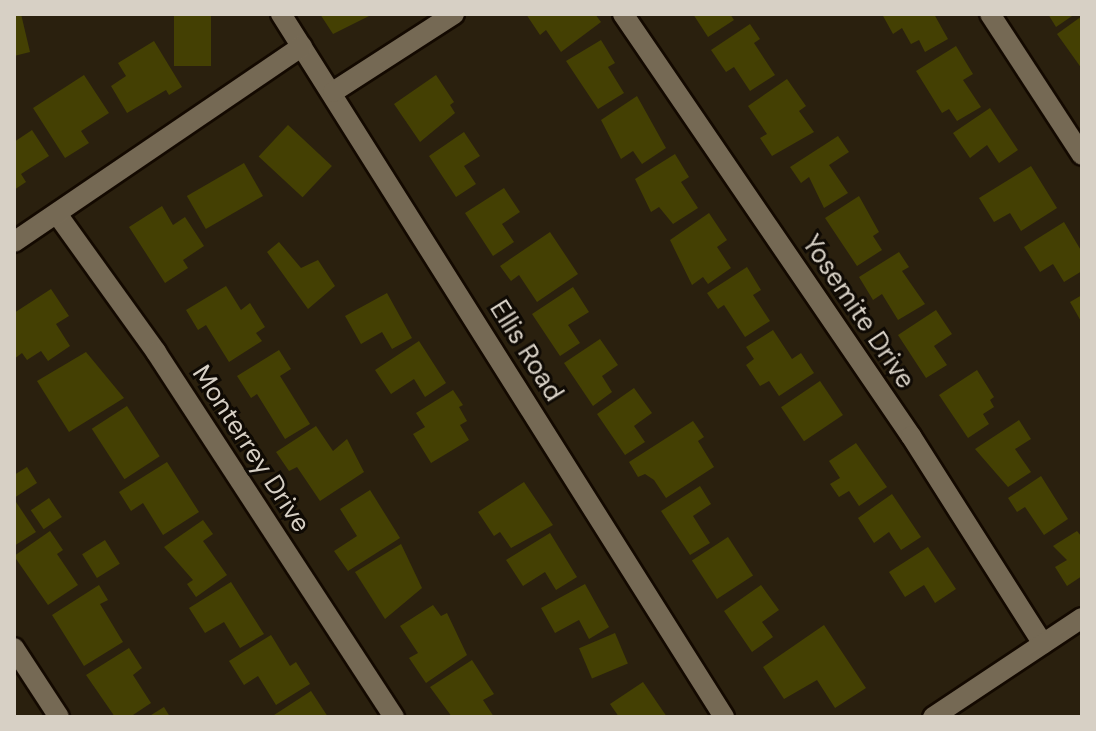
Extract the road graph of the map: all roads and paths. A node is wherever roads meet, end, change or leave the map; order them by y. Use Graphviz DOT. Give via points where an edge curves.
graph roads {
  1 [pos="281,14"];
  2 [pos="454,14"];
  3 [pos="623,14"];
  4 [pos="990,14"];
  5 [pos="302,46"];
  6 [pos="333,92"];
  7 [pos="1082,155"];
  8 [pos="57,214"];
  9 [pos="14,242"];
  10 [pos="1082,618"];
  11 [pos="1043,644"];
  12 [pos="14,648"];
  13 [pos="59,717"];
  14 [pos="394,717"];
  15 [pos="724,717"];
  16 [pos="933,717"];
  1 -- 5 [label="street, Ellis Road"];
  2 -- 6 [label="street"];
  3 -- 11 [label="street, Yosemite Drive" via="911,436"];
  4 -- 7 [label="street"];
  5 -- 6 [label="street, Ellis Road"];
  5 -- 8 [label="street"];
  6 -- 15 [label="street, Ellis Road"];
  8 -- 9 [label="street"];
  8 -- 14 [label="street, Monterrey Drive" via="156,352"];
  10 -- 11 [label="street"];
  11 -- 16 [label="street"];
  12 -- 13 [label="street"];
}
